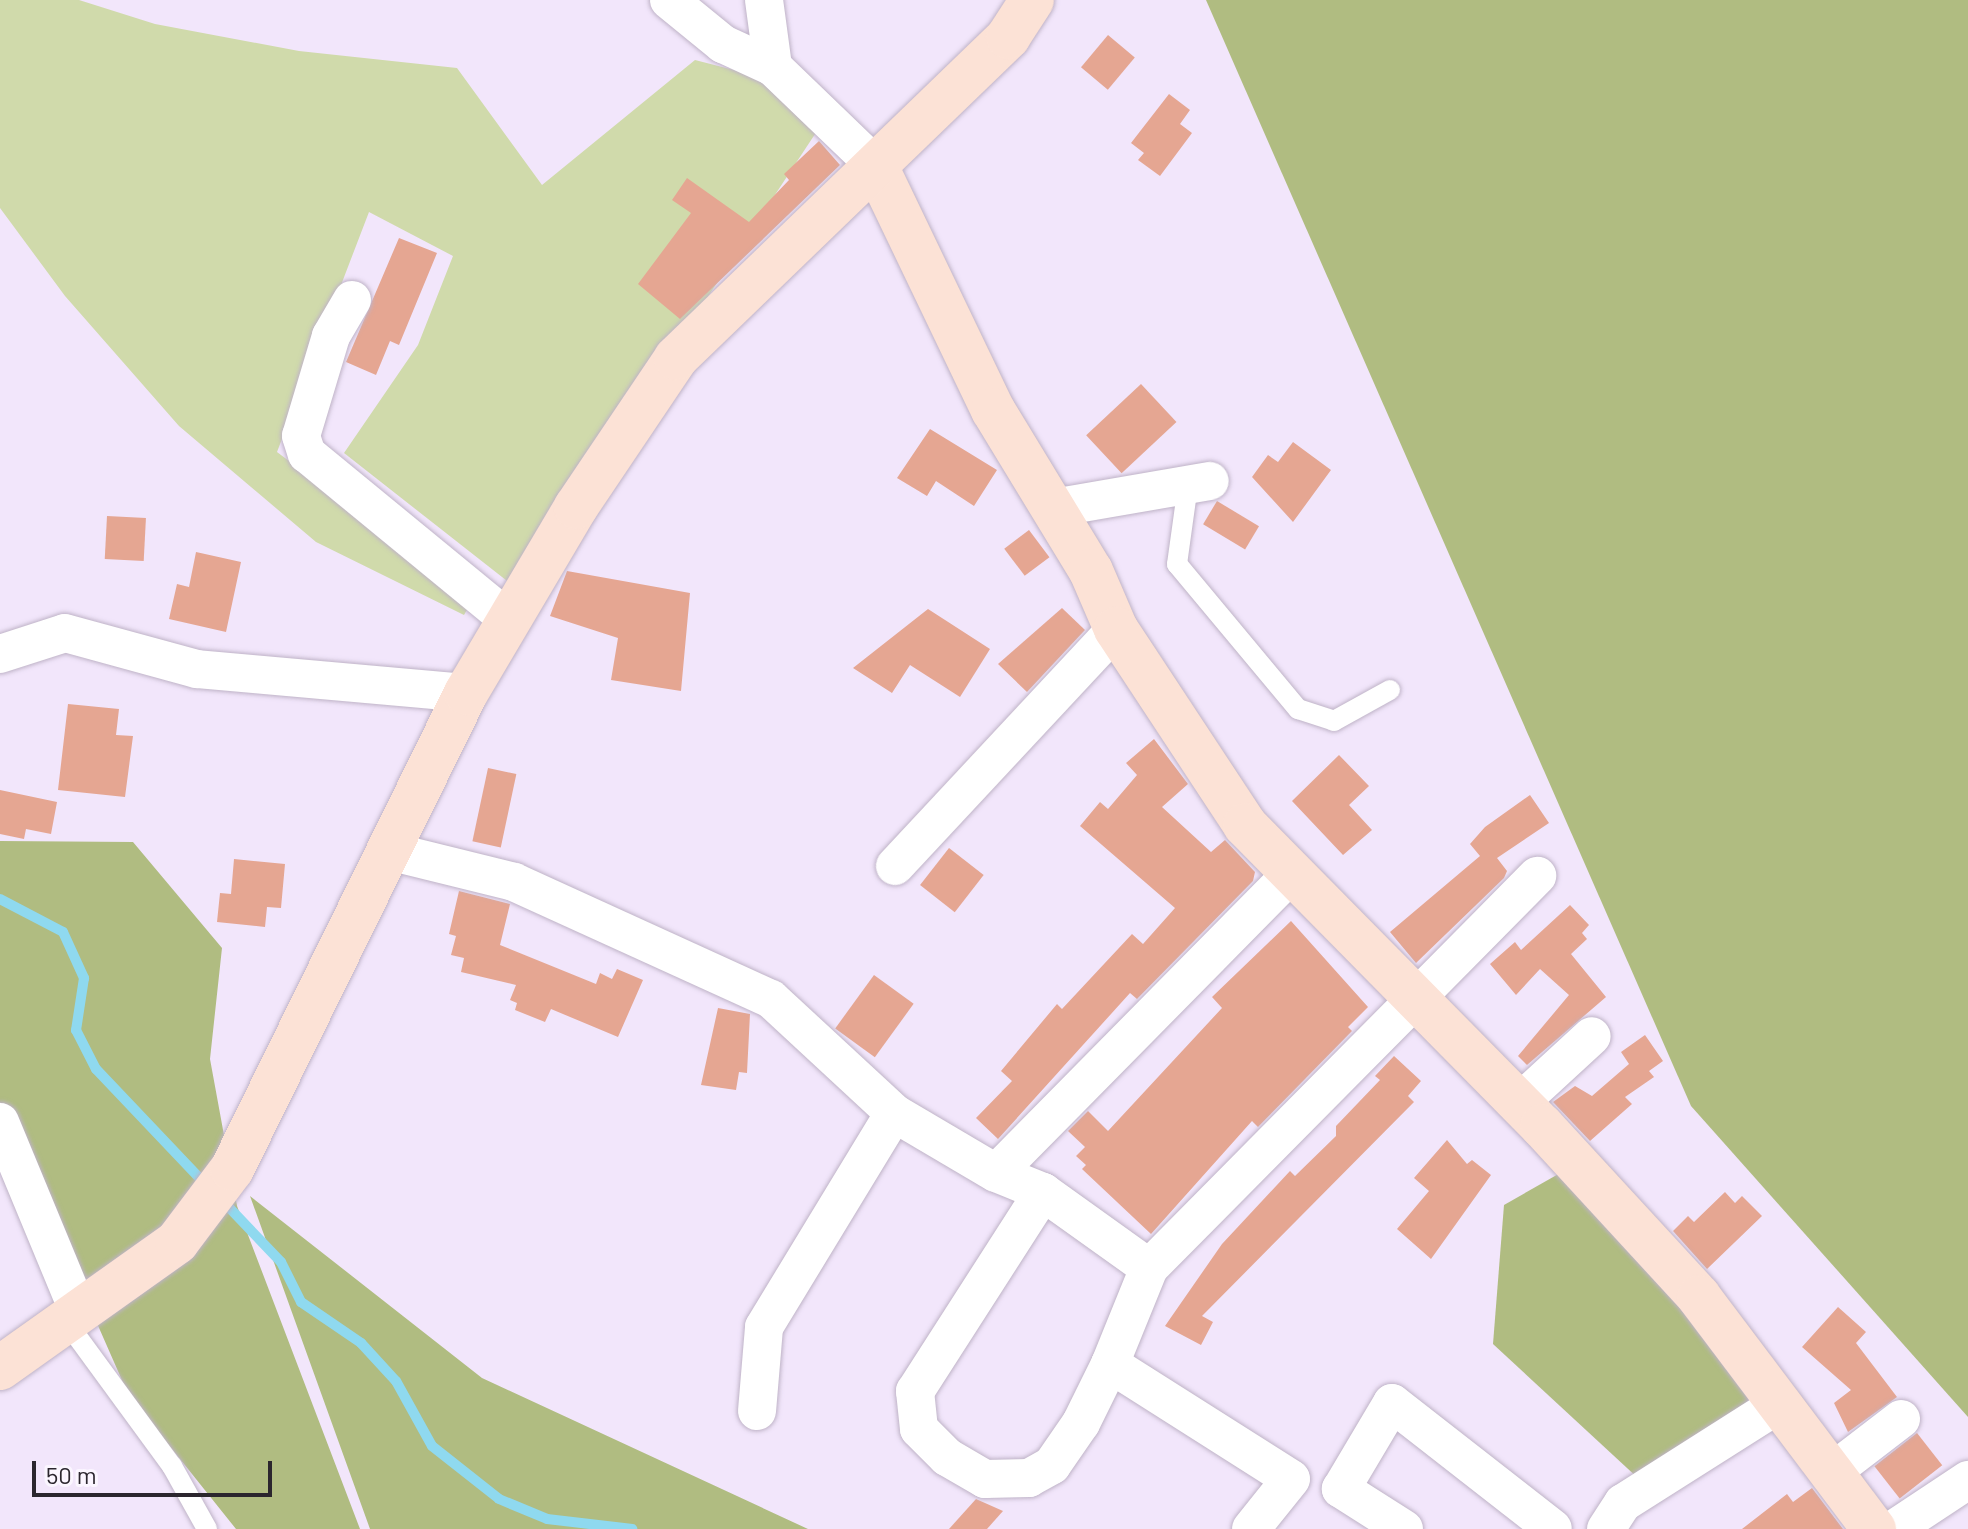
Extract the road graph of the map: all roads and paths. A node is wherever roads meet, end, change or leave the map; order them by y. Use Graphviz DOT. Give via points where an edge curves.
graph roads {
  1 [pos="669,0"];
  2 [pos="764,0"];
  3 [pos="1032,0"];
  4 [pos="773,67"];
  5 [pos="876,166"];
  6 [pos="352,300"];
  7 [pos="1199,483"];
  8 [pos="1053,508"];
  9 [pos="509,620"];
  10 [pos="1116,629"];
  11 [pos="0,654"];
  12 [pos="1390,690"];
  13 [pos="466,693"];
  14 [pos="389,851"];
  15 [pos="895,866"];
  16 [pos="1292,873"];
  17 [pos="1537,876"];
  18 [pos="1414,1000"];
  19 [pos="1592,1036"];
  20 [pos="1518,1104"];
  21 [pos="894,1113"];
  22 [pos="0,1122"];
  23 [pos="996,1173"];
  24 [pos="1043,1192"];
  25 [pos="1149,1268"];
  26 [pos="72,1315"];
  27 [pos="1110,1364"];
  28 [pos="0,1368"];
  29 [pos="1779,1404"];
  30 [pos="757,1411"];
  31 [pos="1901,1419"];
  32 [pos="1832,1472"];
  33 [pos="1291,1479"];
  34 [pos="1968,1480"];
  35 [pos="1341,1489"];
  36 [pos="207,1529"];
  37 [pos="1251,1529"];
  38 [pos="1404,1529"];
  39 [pos="1553,1529"];
  40 [pos="1606,1529"];
  41 [pos="1874,1529"];
  42 [pos="1894,1529"];
  1 -- 4 [label="street" via="723,44"];
  2 -- 4 [label="street"];
  3 -- 5 [label="street" via="1008,37"];
  4 -- 5 [label="street"];
  5 -- 8 [label="street" via="993,410"];
  5 -- 9 [label="street" via="793,239 676,358"];
  6 -- 9 [label="street" via="331,336 305,422 301,436 307,454"];
  7 -- 8 [label="street"];
  7 -- 12 [label="lane" via="1177,564 1298,709 1334,721"];
  8 -- 10 [label="street" via="1091,571"];
  9 -- 13 [label="street"];
  10 -- 15 [label="street"];
  10 -- 16 [label="street" via="1245,825"];
  11 -- 13 [label="street" via="65,633 197,669"];
  13 -- 14 [label="street"];
  14 -- 21 [label="street" via="514,882 771,999"];
  14 -- 26 [label="street" via="232,1169 177,1242"];
  16 -- 18 [label="street"];
  16 -- 23 [label="street"];
  17 -- 18 [label="street"];
  18 -- 20 [label="street"];
  18 -- 25 [label="street"];
  19 -- 20 [label="street"];
  20 -- 29 [label="street" via="1699,1297"];
  21 -- 23 [label="street"];
  21 -- 30 [label="street" via="764,1327"];
  22 -- 26 [label="street"];
  23 -- 24 [label="street"];
  24 -- 25 [label="street"];
  24 -- 27 [label="street" via="915,1391 919,1429 947,1457 985,1479 1029,1478 1052,1465 1081,1423"];
  25 -- 27 [label="street"];
  26 -- 28 [label="street"];
  26 -- 36 [label="lane" via="172,1466"];
  27 -- 33 [label="street"];
  29 -- 32 [label="street"];
  29 -- 40 [label="street" via="1623,1503"];
  31 -- 32 [label="street"];
  32 -- 41 [label="street"];
  33 -- 35 [label="street"];
  33 -- 37 [label="street"];
  34 -- 42 [label="street"];
  35 -- 38 [label="street"];
  35 -- 39 [label="street" via="1392,1403"];
}
